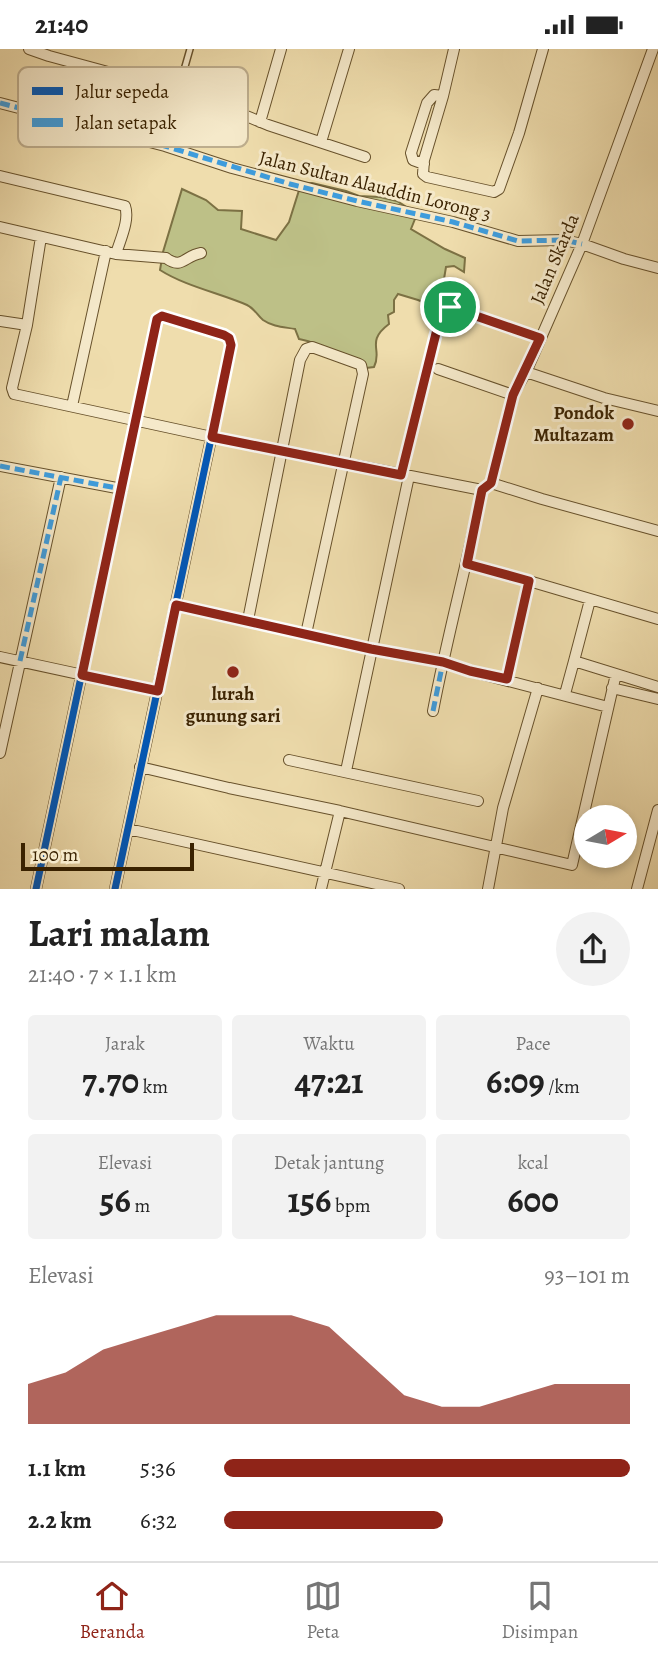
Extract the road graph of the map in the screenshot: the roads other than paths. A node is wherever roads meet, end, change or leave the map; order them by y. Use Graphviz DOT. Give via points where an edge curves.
graph roads {
  1 [pos="29,49"];
  2 [pos="190,49"];
  3 [pos="281,49"];
  4 [pos="349,49"];
  5 [pos="454,49"];
  6 [pos="543,49"];
  7 [pos="653,49"];
  8 [pos="90,67"];
  9 [pos="185,67"];
  10 [pos="0,103"];
  11 [pos="18,108"];
  12 [pos="248,117"];
  13 [pos="260,122"];
  14 [pos="321,142"];
  15 [pos="168,147"];
  16 [pos="365,157"];
  17 [pos="0,176"];
  18 [pos="0,227"];
  19 [pos="41,237"];
  20 [pos="582,244"];
  21 [pos="111,252"];
  22 [pos="201,253"];
  23 [pos="658,268"];
  24 [pos="0,321"];
  25 [pos="27,325"];
  26 [pos="540,338"];
  27 [pos="438,369"];
  28 [pos="526,372"];
  29 [pos="513,395"];
  30 [pos="72,406"];
  31 [pos="658,411"];
  32 [pos="136,419"];
  33 [pos="212,437"];
  34 [pos="281,451"];
  35 [pos="344,463"];
  36 [pos="0,466"];
  37 [pos="405,475"];
  38 [pos="61,477"];
  39 [pos="491,483"];
  40 [pos="122,489"];
  41 [pos="482,490"];
  42 [pos="658,531"];
  43 [pos="467,564"];
  44 [pos="529,581"];
  45 [pos="590,600"];
  46 [pos="176,605"];
  47 [pos="658,619"];
  48 [pos="248,620"];
  49 [pos="306,634"];
  50 [pos="371,649"];
  51 [pos="0,657"];
  52 [pos="574,660"];
  53 [pos="20,661"];
  54 [pos="443,662"];
  55 [pos="616,674"];
  56 [pos="82,675"];
  57 [pos="507,679"];
  58 [pos="654,686"];
  59 [pos="538,688"];
  60 [pos="612,688"];
  61 [pos="158,691"];
  62 [pos="565,694"];
  63 [pos="653,698"];
  64 [pos="608,707"];
  65 [pos="433,711"];
  66 [pos="0,753"];
  67 [pos="289,760"];
  68 [pos="140,767"];
  69 [pos="346,771"];
  70 [pos="478,801"];
  71 [pos="658,810"];
  72 [pos="340,811"];
  73 [pos="128,829"];
  74 [pos="497,847"];
  75 [pos="325,873"];
  76 [pos="36,889"];
  77 [pos="115,889"];
  78 [pos="321,889"];
  79 [pos="400,889"];
  80 [pos="488,889"];
  81 [pos="637,889"];
  1 -- 8 [label="street"];
  2 -- 9 [label="lane"];
  3 -- 13 [label="street"];
  4 -- 14 [label="street"];
  5 -- 6 [label="street" via="423,174 494,192 519,133"];
  7 -- 20 [label="street, Jalan Skarda"];
  10 -- 11 [label="street, Jalan Sultan Alauddin Lorong 3"];
  12 -- 13 [label="street"];
  13 -- 14 [label="street"];
  14 -- 16 [label="street"];
  15 -- 20 [label="street, Jalan Sultan Alauddin Lorong 3" via="290,184 518,241"];
  17 -- 21 [label="street" via="125,206 126,220"];
  18 -- 19 [label="street"];
  19 -- 21 [label="street"];
  19 -- 25 [label="street"];
  20 -- 23 [label="street, Jalan Sultan Alauddin Lorong 3"];
  20 -- 26 [label="street, Jalan Skarda"];
  21 -- 22 [label="street" via="166,258 176,264"];
  21 -- 30 [label="street"];
  24 -- 25 [label="street"];
  25 -- 30 [label="street" via="13,393"];
  26 -- 28 [label="street, Jalan Skarda"];
  26 -- 37 [label="street" via="450,307 442,309"];
  27 -- 29 [label="street"];
  28 -- 29 [label="street, Jalan Skarda"];
  28 -- 31 [label="street"];
  29 -- 39 [label="street, Jalan Skarda"];
  30 -- 32 [label="street"];
  32 -- 33 [label="street"];
  32 -- 33 [label="street" via="157,319 162,316 230,340"];
  32 -- 40 [label="street"];
  33 -- 34 [label="street"];
  33 -- 46 [label="street"];
  34 -- 35 [label="street"];
  34 -- 35 [label="street" via="300,360 312,347 359,364 363,371"];
  34 -- 48 [label="street"];
  35 -- 37 [label="street"];
  35 -- 49 [label="street"];
  36 -- 38 [label="street"];
  37 -- 41 [label="street"];
  37 -- 50 [label="street"];
  38 -- 40 [label="street"];
  38 -- 53 [label="street"];
  39 -- 41 [label="street"];
  39 -- 42 [label="street"];
  40 -- 56 [label="street"];
  41 -- 43 [label="street"];
  43 -- 44 [label="street"];
  43 -- 54 [label="street"];
  44 -- 45 [label="street"];
  44 -- 57 [label="street"];
  45 -- 47 [label="street"];
  45 -- 52 [label="street"];
  46 -- 48 [label="street"];
  46 -- 61 [label="street"];
  48 -- 49 [label="street"];
  49 -- 50 [label="street"];
  50 -- 54 [label="street"];
  50 -- 69 [label="street"];
  51 -- 53 [label="street"];
  52 -- 55 [label="street"];
  52 -- 62 [label="street"];
  53 -- 56 [label="street"];
  53 -- 66 [label="street"];
  54 -- 57 [label="street"];
  54 -- 65 [label="street"];
  55 -- 58 [label="street"];
  55 -- 60 [label="street"];
  56 -- 61 [label="street"];
  56 -- 76 [label="street"];
  57 -- 59 [label="street"];
  58 -- 63 [label="street"];
  59 -- 62 [label="street"];
  59 -- 74 [label="street" via="503,808"];
  60 -- 63 [label="street"];
  60 -- 64 [label="street"];
  61 -- 68 [label="street"];
  62 -- 64 [label="street"];
  64 -- 74 [label="street" via="572,865"];
  67 -- 69 [label="street"];
  68 -- 72 [label="street"];
  68 -- 73 [label="street"];
  69 -- 70 [label="street"];
  71 -- 81 [label="street"];
  72 -- 74 [label="street"];
  72 -- 75 [label="street"];
  73 -- 75 [label="street"];
  73 -- 77 [label="street"];
  74 -- 80 [label="street"];
  75 -- 78 [label="street"];
  75 -- 79 [label="street"];
}
